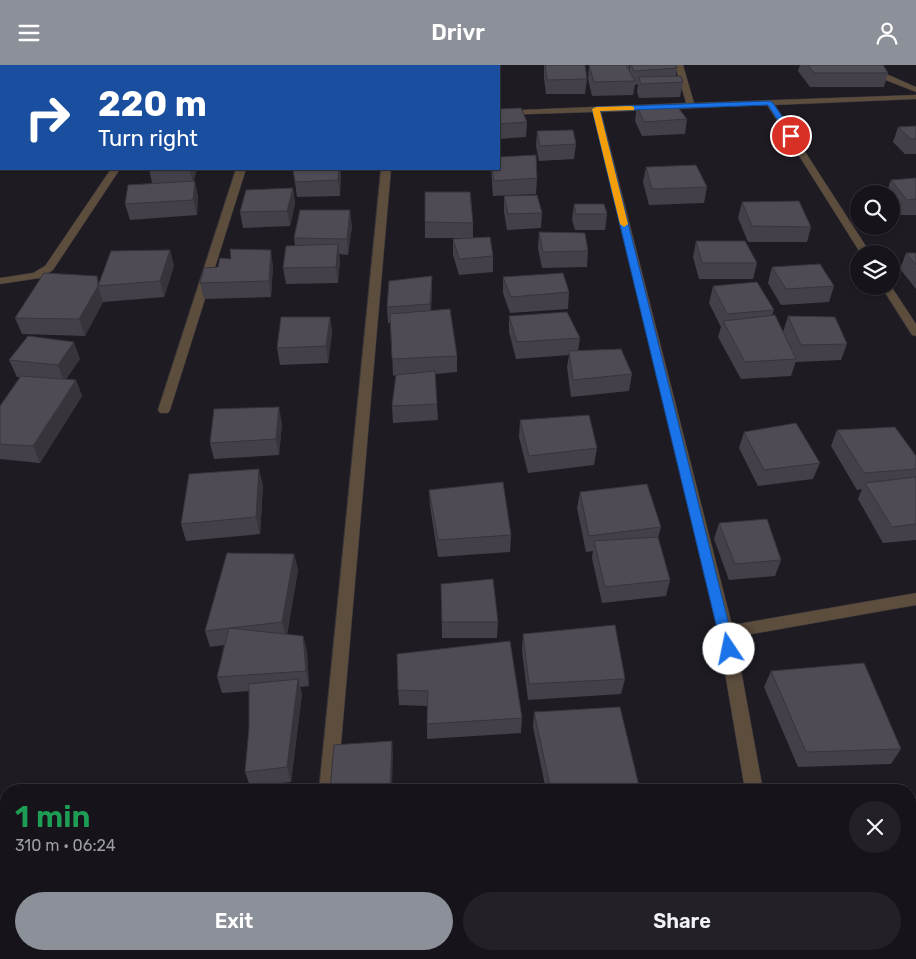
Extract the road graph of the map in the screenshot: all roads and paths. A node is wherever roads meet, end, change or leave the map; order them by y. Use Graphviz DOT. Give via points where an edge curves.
graph roads {
  1 [pos="679,65"];
  2 [pos="874,65"];
  3 [pos="916,90"];
  4 [pos="916,97"];
  5 [pos="770,103"];
  6 [pos="691,106"];
  7 [pos="596,109"];
  8 [pos="500,113"];
  9 [pos="114,170"];
  10 [pos="241,170"];
  11 [pos="386,170"];
  12 [pos="860,245"];
  13 [pos="0,281"];
  14 [pos="892,295"];
  15 [pos="916,333"];
  16 [pos="164,409"];
  17 [pos="916,599"];
  18 [pos="726,631"];
  19 [pos="329,784"];
  20 [pos="753,784"];
  1 -- 6 [label="street"];
  2 -- 3 [label="street" via="880,75"];
  4 -- 5 [label="street"];
  5 -- 6 [label="street"];
  5 -- 12 [label="street"];
  6 -- 7 [label="street"];
  7 -- 8 [label="street"];
  7 -- 18 [label="street"];
  9 -- 13 [label="street" via="49,268 36,276"];
  10 -- 16 [label="street"];
  11 -- 19 [label="street"];
  14 -- 15 [label="street"];
  17 -- 18 [label="street"];
  18 -- 20 [label="street"];
}
